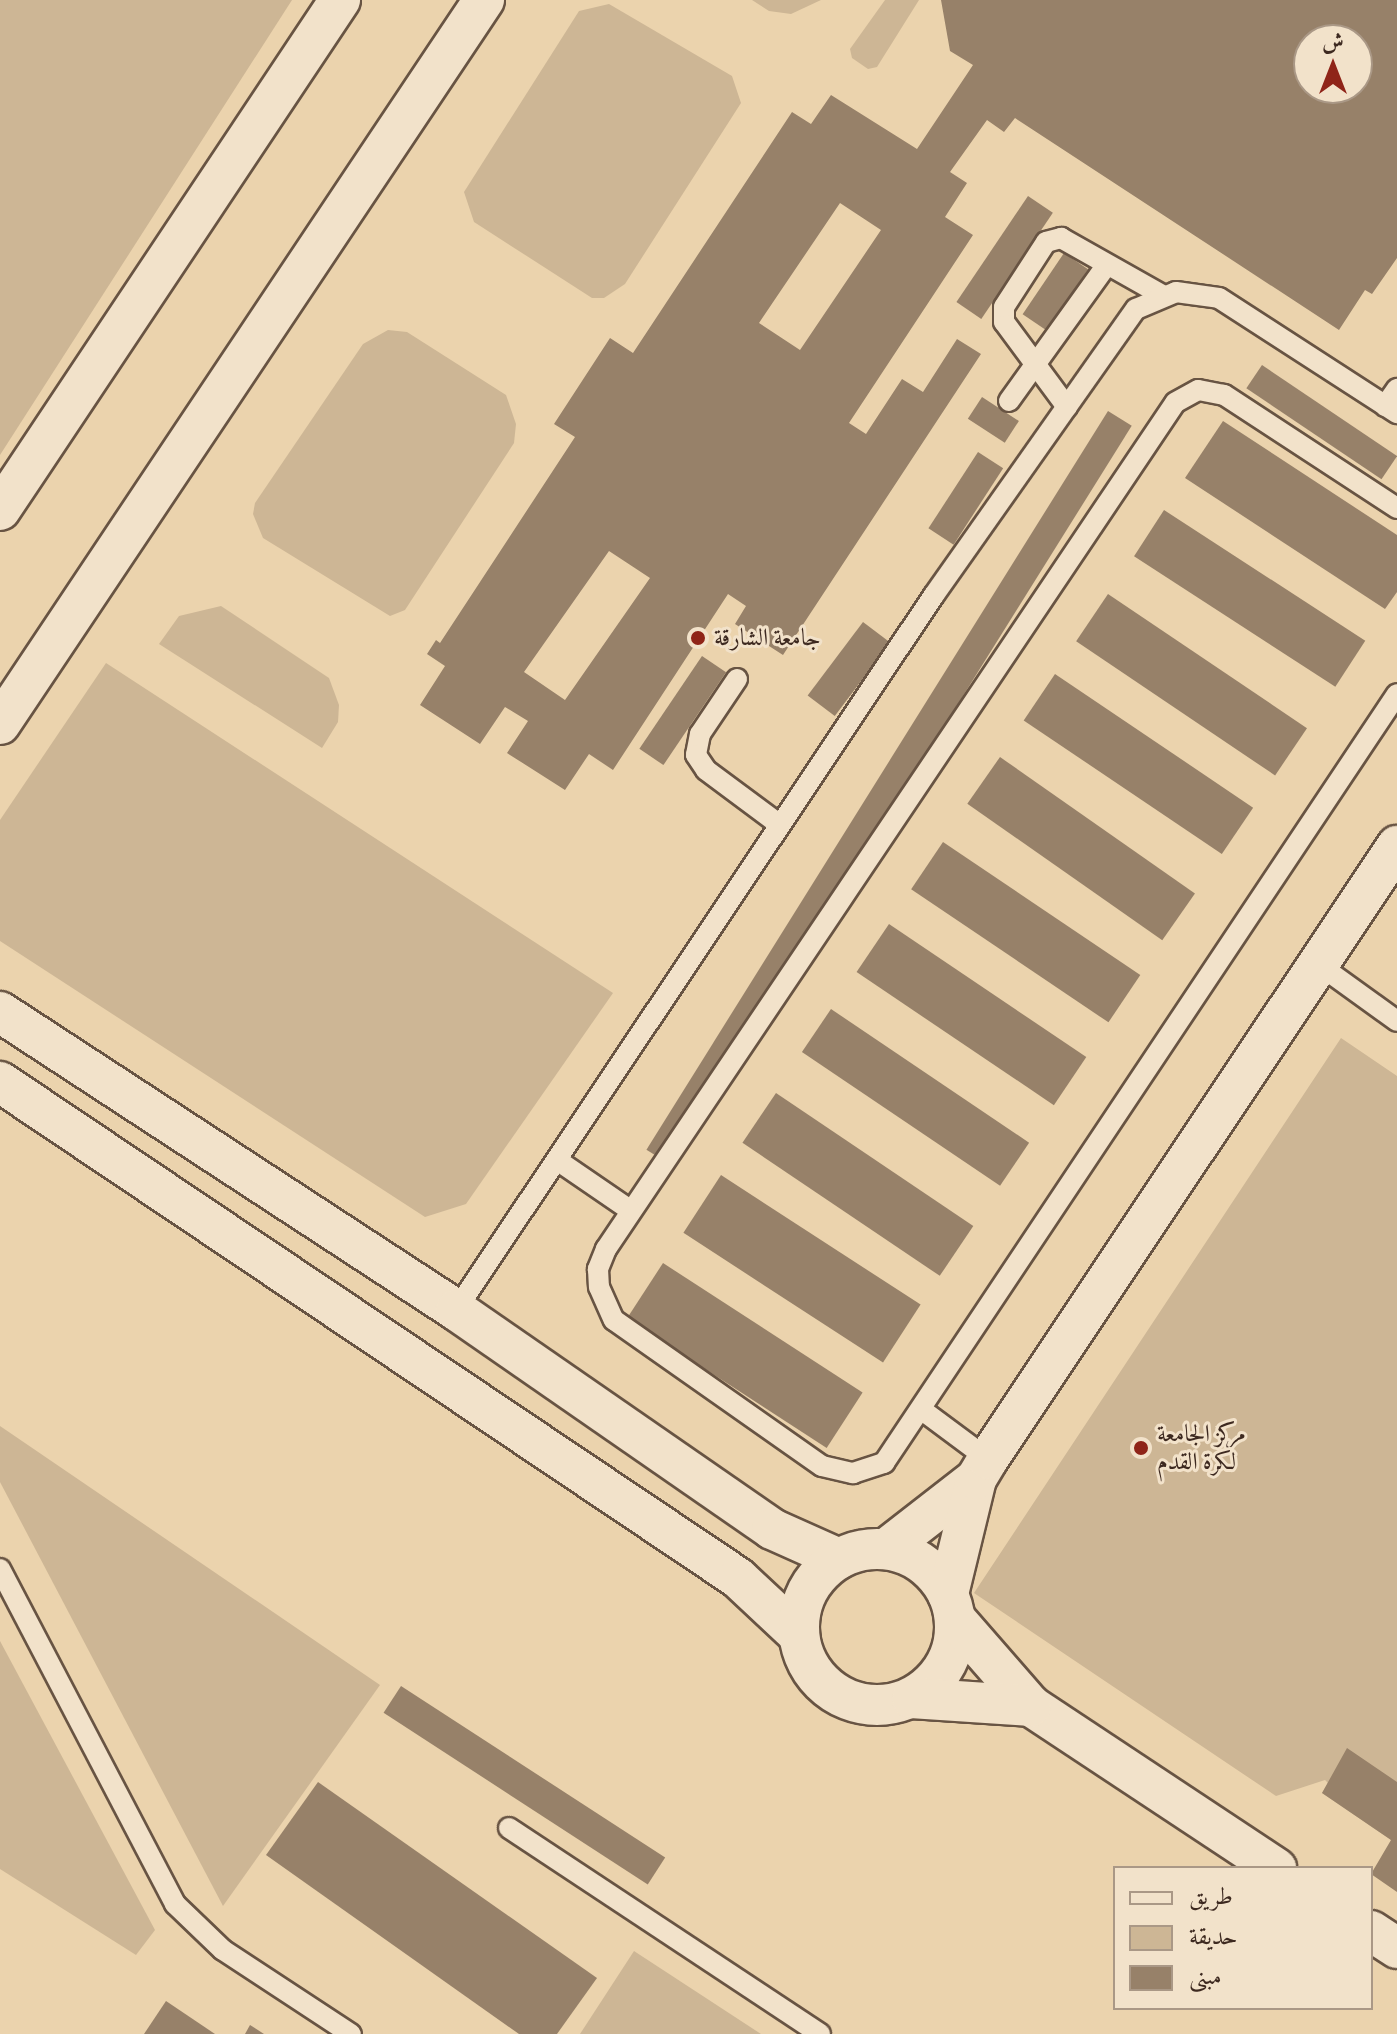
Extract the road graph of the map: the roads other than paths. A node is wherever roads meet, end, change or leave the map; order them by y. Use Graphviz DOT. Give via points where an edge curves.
graph roads {
  1 [pos="340,0"];
  2 [pos="484,0"];
  3 [pos="1106,266"];
  4 [pos="1162,295"];
  5 [pos="1034,368"];
  6 [pos="1009,401"];
  7 [pos="1393,403"];
  8 [pos="1067,407"];
  9 [pos="1397,508"];
  10 [pos="0,510"];
  11 [pos="737,679"];
  12 [pos="1397,694"];
  13 [pos="0,724"];
  14 [pos="780,825"];
  15 [pos="1397,846"];
  16 [pos="1318,964"];
  17 [pos="0,1012"];
  18 [pos="1397,1021"];
  19 [pos="0,1082"];
  20 [pos="557,1160"];
  21 [pos="630,1210"];
  22 [pos="456,1310"];
  23 [pos="922,1410"];
  24 [pos="982,1469"];
  25 [pos="886,1549"];
  26 [pos="839,1559"];
  27 [pos="0,1569"];
  28 [pos="952,1607"];
  29 [pos="799,1635"];
  30 [pos="912,1698"];
  31 [pos="1031,1706"];
  32 [pos="509,1828"];
  33 [pos="1273,1866"];
  34 [pos="1373,1932"];
  35 [pos="1397,1948"];
  36 [pos="351,2034"];
  37 [pos="820,2034"];
  1 -- 10 [label="street"];
  2 -- 13 [label="street"];
  3 -- 4 [label="lane"];
  3 -- 5 [label="lane"];
  3 -- 5 [label="lane" via="1061,238 1046,242 1003,315"];
  4 -- 7 [label="lane" via="1190,292 1219,298"];
  4 -- 8 [label="lane" via="1125,319"];
  5 -- 6 [label="lane"];
  5 -- 8 [label="lane"];
  8 -- 14 [label="lane"];
  9 -- 21 [label="lane" via="1224,395 1198,390 1175,403"];
  11 -- 14 [label="lane" via="700,734 696,755 706,770"];
  12 -- 23 [label="lane"];
  14 -- 20 [label="lane"];
  15 -- 16 [label="street"];
  16 -- 18 [label="lane"];
  16 -- 24 [label="street"];
  17 -- 22 [label="street"];
  19 -- 29 [label="street" via="738,1578"];
  20 -- 21 [label="lane"];
  20 -- 22 [label="lane"];
  21 -- 23 [label="lane" via="606,1249 598,1269 599,1287 614,1320 639,1342 837,1472 861,1472 884,1463"];
  22 -- 26 [label="street" via="772,1529"];
  23 -- 24 [label="lane"];
  24 -- 25 [label="street"];
  24 -- 28 [label="street"];
  25 -- 26 [label="street"];
  25 -- 28 [label="street" via="922,1565"];
  26 -- 29 [label="street" via="808,1591"];
  27 -- 36 [label="lane" via="175,1904 223,1950"];
  28 -- 30 [label="street" via="952,1651 937,1679"];
  28 -- 31 [label="street"];
  29 -- 30 [label="street" via="819,1680 839,1695 888,1705"];
  30 -- 31 [label="street"];
  31 -- 33 [label="street"];
  32 -- 37 [label="lane"];
  34 -- 35 [label="street"];
}
